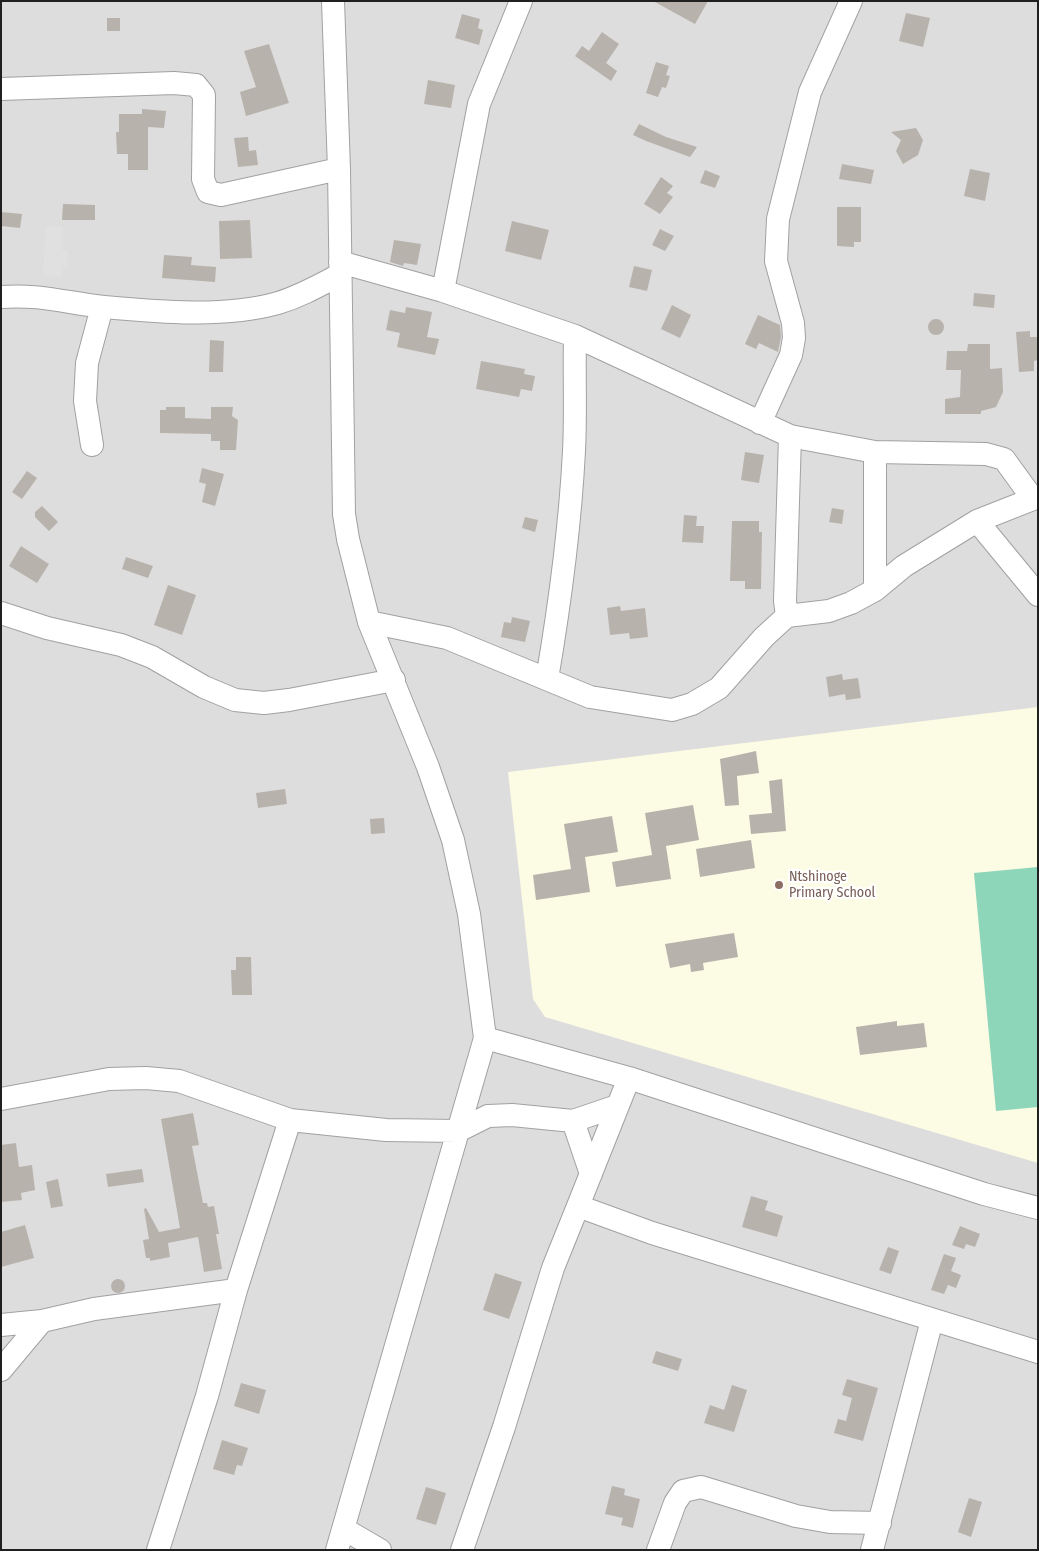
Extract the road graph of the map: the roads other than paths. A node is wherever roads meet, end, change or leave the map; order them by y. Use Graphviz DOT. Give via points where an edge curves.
graph roads {
  1 [pos="333,1"];
  2 [pos="521,1"];
  3 [pos="851,1"];
  4 [pos="1,89"];
  5 [pos="339,168"];
  6 [pos="341,268"];
  7 [pos="443,291"];
  8 [pos="1,297"];
  9 [pos="102,307"];
  10 [pos="575,336"];
  11 [pos="760,423"];
  12 [pos="790,436"];
  13 [pos="92,445"];
  14 [pos="875,452"];
  15 [pos="1035,498"];
  16 [pos="978,521"];
  17 [pos="875,590"];
  18 [pos="1038,595"];
  19 [pos="1,613"];
  20 [pos="787,616"];
  21 [pos="369,622"];
  22 [pos="547,679"];
  23 [pos="394,680"];
  24 [pos="485,1038"];
  25 [pos="629,1078"];
  26 [pos="1,1098"];
  27 [pos="617,1106"];
  28 [pos="290,1120"];
  29 [pos="573,1121"];
  30 [pos="458,1131"];
  31 [pos="591,1174"];
  32 [pos="578,1206"];
  33 [pos="1038,1208"];
  34 [pos="236,1290"];
  35 [pos="932,1320"];
  36 [pos="42,1321"];
  37 [pos="1,1325"];
  38 [pos="1038,1352"];
  39 [pos="1,1370"];
  40 [pos="880,1523"];
  41 [pos="344,1529"];
  42 [pos="158,1550"];
  43 [pos="337,1550"];
  44 [pos="380,1550"];
  45 [pos="462,1550"];
  46 [pos="658,1550"];
  47 [pos="872,1550"];
  1 -- 5 [label="street"];
  2 -- 7 [label="street" via="479,104"];
  3 -- 11 [label="street" via="810,92 778,218 776,261 794,338 791,355"];
  4 -- 5 [label="street" via="196,85 204,95 203,179 208,192 221,195"];
  5 -- 6 [label="street"];
  6 -- 7 [label="street"];
  6 -- 9 [label="street" via="307,292 246,308 203,313"];
  6 -- 21 [label="street" via="344,514"];
  7 -- 10 [label="street"];
  8 -- 9 [label="street" via="50,297"];
  9 -- 13 [label="street" via="87,364 85,401"];
  10 -- 11 [label="street"];
  10 -- 22 [label="street" via="574,449 569,528"];
  11 -- 12 [label="street"];
  12 -- 14 [label="street"];
  12 -- 20 [label="street"];
  14 -- 15 [label="street" via="986,454 1004,459"];
  14 -- 17 [label="street"];
  15 -- 16 [label="street"];
  16 -- 17 [label="street" via="904,566"];
  16 -- 18 [label="street"];
  17 -- 20 [label="street" via="829,612"];
  19 -- 23 [label="street" via="47,628 121,645 152,657 204,687 235,700 264,703 289,700"];
  20 -- 22 [label="street" via="719,688 692,704 672,710 590,697"];
  21 -- 22 [label="street" via="447,638"];
  21 -- 23 [label="street"];
  23 -- 24 [label="street" via="453,840 469,914"];
  24 -- 25 [label="street"];
  24 -- 30 [label="street"];
  25 -- 27 [label="street"];
  25 -- 33 [label="street" via="984,1194"];
  26 -- 28 [label="street" via="109,1079 146,1078 179,1081"];
  27 -- 29 [label="street"];
  27 -- 31 [label="street"];
  28 -- 30 [label="street" via="386,1130"];
  28 -- 34 [label="street"];
  29 -- 30 [label="street" via="488,1116"];
  29 -- 31 [label="street"];
  30 -- 41 [label="street"];
  31 -- 32 [label="street"];
  32 -- 35 [label="street" via="652,1233"];
  32 -- 45 [label="street" via="553,1268"];
  34 -- 36 [label="street" via="94,1309"];
  34 -- 42 [label="street" via="207,1396"];
  35 -- 38 [label="street"];
  35 -- 40 [label="street"];
  36 -- 37 [label="street"];
  36 -- 39 [label="street"];
  40 -- 46 [label="street" via="830,1522 796,1516 702,1487 683,1491 675,1503"];
  40 -- 47 [label="street"];
  41 -- 43 [label="street"];
  41 -- 44 [label="street"];
}
